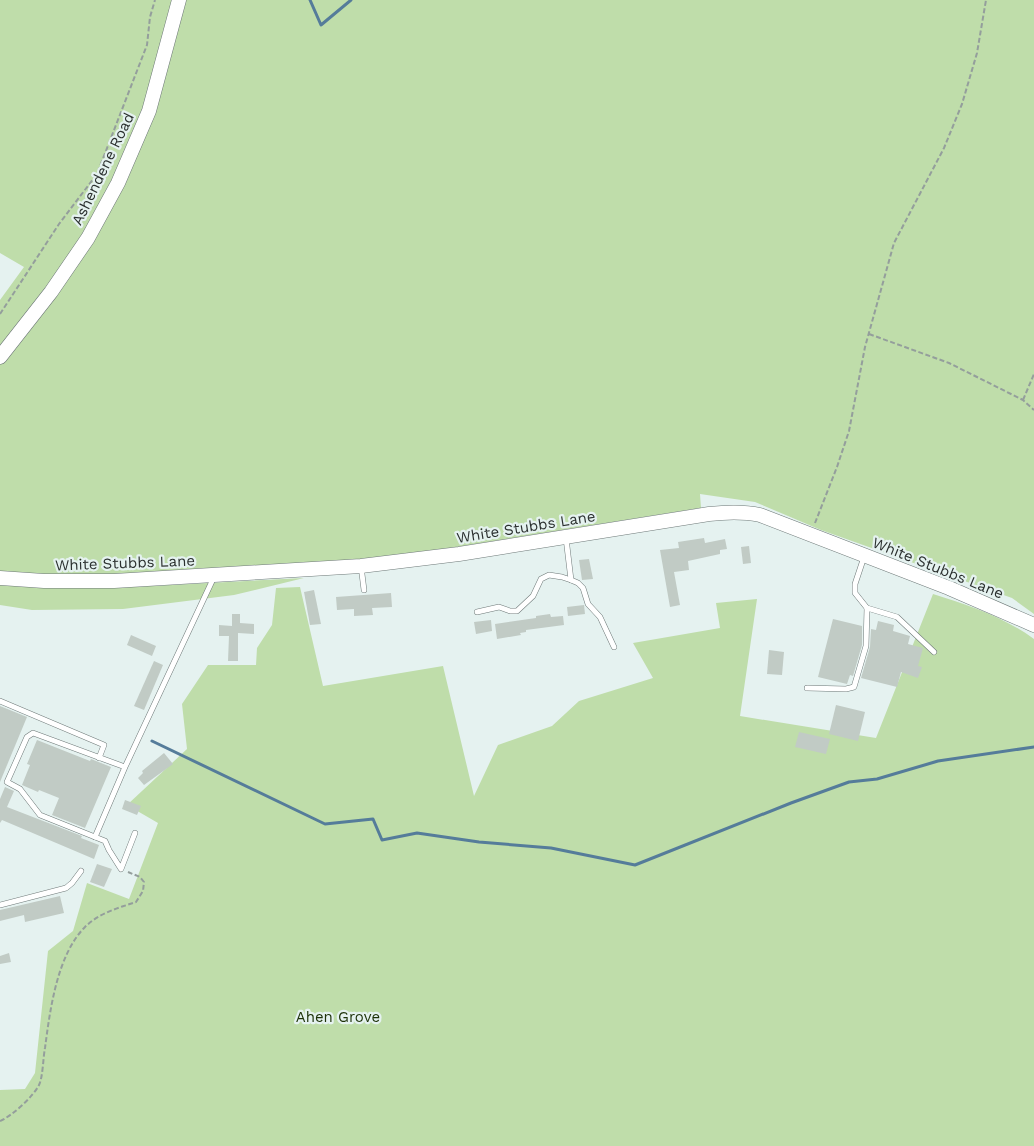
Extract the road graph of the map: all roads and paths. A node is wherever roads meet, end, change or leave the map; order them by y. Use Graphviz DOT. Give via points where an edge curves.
graph roads {
  1 [pos="155,0"];
  2 [pos="179,0"];
  3 [pos="986,0"];
  4 [pos="0,314"];
  5 [pos="869,334"];
  6 [pos="0,357"];
  7 [pos="1034,374"];
  8 [pos="1023,400"];
  9 [pos="1034,410"];
  10 [pos="810,534"];
  11 [pos="566,538"];
  12 [pos="864,556"];
  13 [pos="361,566"];
  14 [pos="215,576"];
  15 [pos="0,578"];
  16 [pos="571,580"];
  17 [pos="364,590"];
  18 [pos="867,608"];
  19 [pos="476,612"];
  20 [pos="1034,625"];
  21 [pos="614,647"];
  22 [pos="934,652"];
  23 [pos="807,688"];
  24 [pos="0,701"];
  25 [pos="100,758"];
  26 [pos="125,767"];
  27 [pos="135,833"];
  28 [pos="95,837"];
  29 [pos="121,869"];
  30 [pos="81,871"];
  31 [pos="0,905"];
  32 [pos="0,1120"];
  1 -- 4 [label="path" via="147,45 96,174"];
  2 -- 6 [label="street, Ashendene Road" via="149,112 118,183 88,238"];
  3 -- 5 [label="path" via="977,53 962,104 944,148 894,243"];
  5 -- 8 [label="path" via="949,363"];
  5 -- 10 [label="path" via="849,431"];
  7 -- 8 [label="path"];
  8 -- 9 [label="path"];
  10 -- 11 [label="street, White Stubbs Lane" via="760,515 729,511"];
  10 -- 12 [label="street, White Stubbs Lane"];
  11 -- 13 [label="street, White Stubbs Lane"];
  11 -- 16 [label="lane"];
  12 -- 18 [label="lane" via="855,593"];
  12 -- 20 [label="street, White Stubbs Lane"];
  13 -- 14 [label="street, White Stubbs Lane"];
  13 -- 17 [label="lane"];
  14 -- 15 [label="street, White Stubbs Lane" via="114,582"];
  14 -- 26 [label="lane"];
  16 -- 19 [label="lane" via="549,576 542,579 533,596 517,611 499,607"];
  16 -- 21 [label="lane" via="583,588 588,604 600,617"];
  18 -- 22 [label="lane" via="897,617"];
  18 -- 23 [label="lane" via="866,646 854,687"];
  24 -- 25 [label="lane" via="104,745"];
  25 -- 26 [label="lane"];
  25 -- 28 [label="lane" via="30,733 8,782 20,789 40,815"];
  26 -- 28 [label="lane"];
  27 -- 29 [label="lane"];
  28 -- 29 [label="lane" via="106,841"];
  29 -- 32 [label="path" via="140,877 144,882 143,891 136,902 108,911 85,927 71,946 57,978 40,1084 30,1098"];
  30 -- 31 [label="lane" via="66,888"];
}
